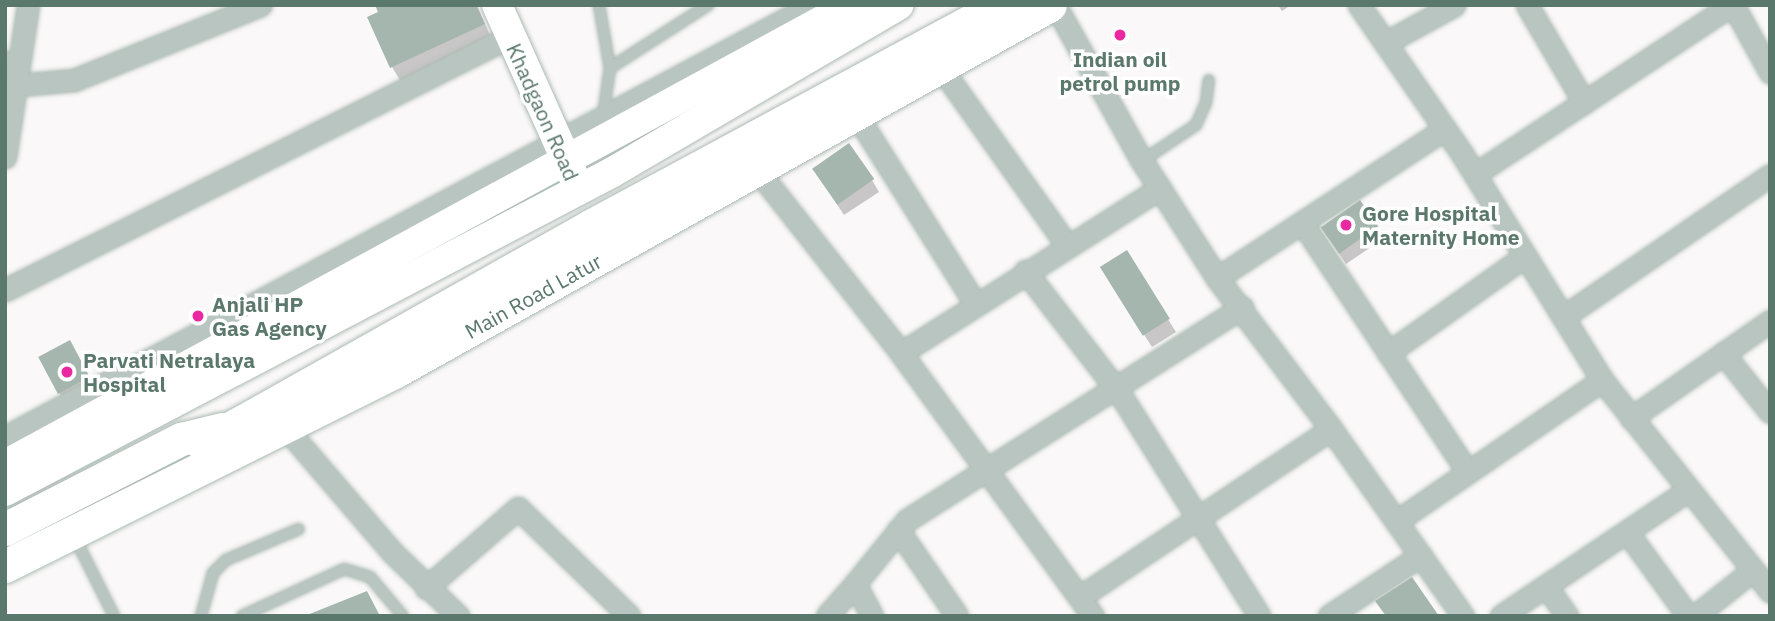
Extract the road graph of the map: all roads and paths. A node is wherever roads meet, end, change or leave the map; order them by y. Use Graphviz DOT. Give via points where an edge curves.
graph roads {
  1 [pos="28,5"];
  2 [pos="261,5"];
  3 [pos="497,5"];
  4 [pos="599,5"];
  5 [pos="708,5"];
  6 [pos="811,5"];
  7 [pos="851,5"];
  8 [pos="899,5"];
  9 [pos="1001,5"];
  10 [pos="1052,5"];
  11 [pos="1359,5"];
  12 [pos="1454,5"];
  13 [pos="1527,5"];
  14 [pos="1732,5"];
  15 [pos="228,11"];
  16 [pos="509,37"];
  17 [pos="1385,43"];
  18 [pos="5,62"];
  19 [pos="610,68"];
  20 [pos="941,68"];
  21 [pos="1770,72"];
  22 [pos="1209,80"];
  23 [pos="19,85"];
  24 [pos="1584,102"];
  25 [pos="857,116"];
  26 [pos="603,119"];
  27 [pos="1445,129"];
  28 [pos="564,150"];
  29 [pos="5,157"];
  30 [pos="1142,162"];
  31 [pos="758,171"];
  32 [pos="1475,174"];
  33 [pos="1770,175"];
  34 [pos="1160,188"];
  35 [pos="579,191"];
  36 [pos="1303,224"];
  37 [pos="590,226"];
  38 [pos="1067,245"];
  39 [pos="1525,256"];
  40 [pos="601,260"];
  41 [pos="1024,271"];
  42 [pos="1217,278"];
  43 [pos="5,290"];
  44 [pos="976,305"];
  45 [pos="1242,307"];
  46 [pos="1563,317"];
  47 [pos="1770,321"];
  48 [pos="901,353"];
  49 [pos="1388,353"];
  50 [pos="1723,354"];
  51 [pos="1602,380"];
  52 [pos="1116,389"];
  53 [pos="1770,412"];
  54 [pos="1631,418"];
  55 [pos="284,426"];
  56 [pos="1331,429"];
  57 [pos="239,436"];
  58 [pos="5,437"];
  59 [pos="5,465"];
  60 [pos="989,471"];
  61 [pos="1468,472"];
  62 [pos="5,491"];
  63 [pos="1687,491"];
  64 [pos="1198,518"];
  65 [pos="1397,521"];
  66 [pos="5,529"];
  67 [pos="299,529"];
  68 [pos="898,530"];
  69 [pos="1627,531"];
  70 [pos="80,548"];
  71 [pos="5,550"];
  72 [pos="1421,555"];
  73 [pos="5,566"];
  74 [pos="1752,570"];
  75 [pos="855,584"];
  76 [pos="1546,586"];
  77 [pos="426,588"];
  78 [pos="5,590"];
  79 [pos="1770,591"];
  80 [pos="1080,597"];
  81 [pos="114,616"];
  82 [pos="201,616"];
  83 [pos="242,616"];
  84 [pos="402,616"];
  85 [pos="458,616"];
  86 [pos="629,616"];
  87 [pos="827,616"];
  88 [pos="872,616"];
  89 [pos="957,616"];
  90 [pos="1093,616"];
  91 [pos="1259,616"];
  92 [pos="1329,616"];
  93 [pos="1463,616"];
  94 [pos="1501,616"];
  95 [pos="1567,616"];
  96 [pos="1688,616"];
  97 [pos="1695,616"];
  1 -- 23 [label="street"];
  2 -- 15 [label="street"];
  3 -- 16 [label="street, Khadgaon Road"];
  4 -- 19 [label="lane"];
  5 -- 19 [label="lane"];
  6 -- 26 [label="street"];
  7 -- 28 [label="street"];
  8 -- 35 [label="street"];
  9 -- 37 [label="main road, Main Road Latur"];
  10 -- 20 [label="main road, Main Road Latur"];
  10 -- 30 [label="street"];
  11 -- 17 [label="street"];
  12 -- 17 [label="street"];
  13 -- 24 [label="street"];
  14 -- 21 [label="street"];
  14 -- 24 [label="street"];
  15 -- 23 [label="street" via="74,80"];
  16 -- 28 [label="street, Khadgaon Road"];
  16 -- 43 [label="street"];
  17 -- 27 [label="street"];
  18 -- 23 [label="street"];
  19 -- 26 [label="lane"];
  20 -- 25 [label="main road, Main Road Latur"];
  20 -- 38 [label="street"];
  22 -- 30 [label="lane" via="1206,103 1196,125"];
  23 -- 29 [label="street"];
  24 -- 32 [label="street"];
  25 -- 31 [label="main road, Main Road Latur"];
  25 -- 44 [label="street"];
  26 -- 28 [label="street"];
  27 -- 32 [label="street"];
  27 -- 36 [label="street"];
  28 -- 35 [label="street, Khadgaon Road"];
  28 -- 58 [label="street"];
  28 -- 59 [label="street" via="427,239"];
  30 -- 34 [label="street"];
  31 -- 40 [label="main road, Main Road Latur"];
  31 -- 48 [label="street"];
  32 -- 39 [label="street"];
  33 -- 46 [label="street"];
  34 -- 38 [label="street"];
  34 -- 42 [label="street"];
  35 -- 37 [label="street, Khadgaon Road"];
  35 -- 62 [label="street"];
  36 -- 42 [label="street"];
  36 -- 49 [label="street"];
  37 -- 40 [label="street, Khadgaon Road"];
  37 -- 57 [label="main road, Main Road Latur"];
  38 -- 41 [label="street"];
  39 -- 46 [label="street"];
  39 -- 49 [label="street"];
  40 -- 55 [label="main road, Main Road Latur"];
  41 -- 44 [label="street"];
  41 -- 52 [label="street"];
  42 -- 45 [label="street"];
  44 -- 48 [label="street"];
  45 -- 52 [label="street"];
  45 -- 56 [label="street"];
  46 -- 51 [label="street"];
  47 -- 50 [label="street"];
  48 -- 60 [label="street"];
  49 -- 61 [label="street"];
  50 -- 53 [label="street"];
  50 -- 54 [label="street"];
  51 -- 54 [label="street"];
  51 -- 61 [label="street"];
  52 -- 60 [label="street"];
  52 -- 64 [label="street"];
  54 -- 63 [label="street"];
  55 -- 57 [label="main road, Main Road Latur"];
  55 -- 77 [label="street"];
  56 -- 64 [label="street"];
  56 -- 65 [label="street"];
  57 -- 66 [label="main road" via="181,439"];
  57 -- 70 [label="main road" via="194,487"];
  57 -- 71 [label="main road, Main Road Latur"];
  57 -- 73 [label="main road, Main Road Latur"];
  60 -- 68 [label="street"];
  60 -- 80 [label="street"];
  61 -- 65 [label="street"];
  63 -- 69 [label="street"];
  63 -- 74 [label="street"];
  64 -- 80 [label="street"];
  64 -- 91 [label="street"];
  65 -- 72 [label="street"];
  67 -- 82 [label="lane" via="226,560 213,573"];
  68 -- 75 [label="street"];
  68 -- 89 [label="street"];
  69 -- 76 [label="street"];
  69 -- 96 [label="street"];
  70 -- 78 [label="main road"];
  70 -- 81 [label="lane"];
  72 -- 92 [label="street"];
  72 -- 93 [label="street"];
  74 -- 79 [label="street"];
  74 -- 97 [label="street"];
  75 -- 87 [label="street"];
  75 -- 88 [label="street"];
  76 -- 94 [label="street"];
  76 -- 95 [label="street"];
  77 -- 85 [label="street"];
  77 -- 86 [label="street" via="518,508"];
  80 -- 90 [label="street"];
  83 -- 84 [label="lane" via="344,569 370,577"];
}
